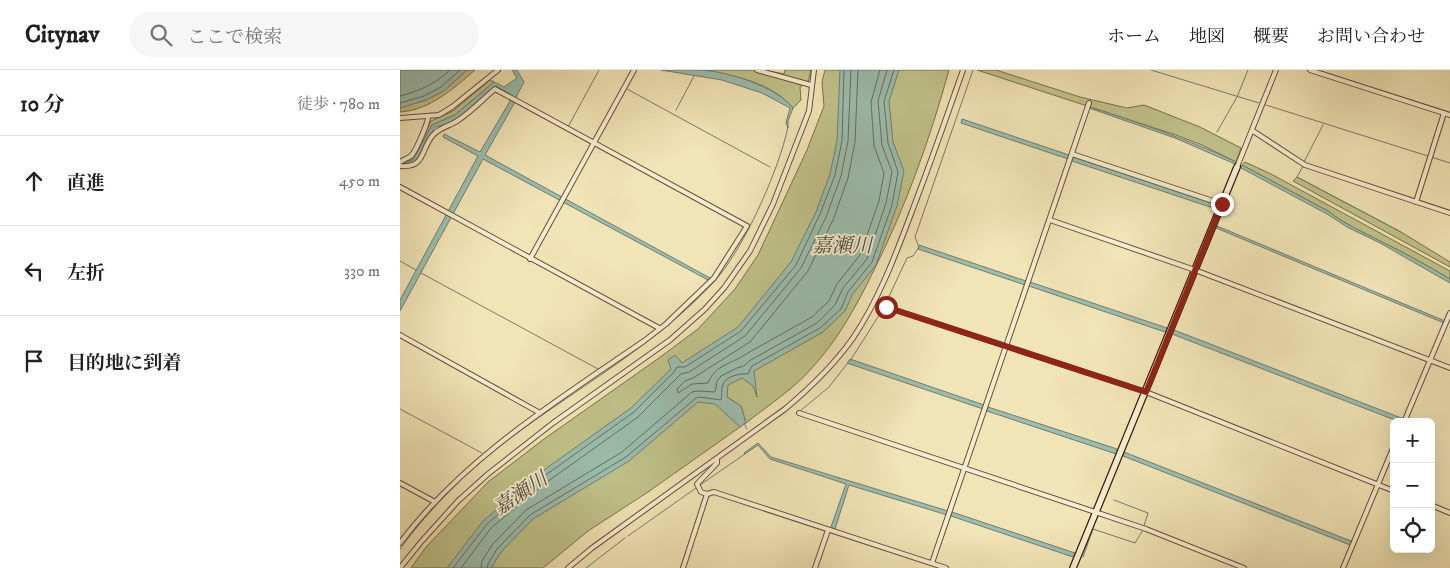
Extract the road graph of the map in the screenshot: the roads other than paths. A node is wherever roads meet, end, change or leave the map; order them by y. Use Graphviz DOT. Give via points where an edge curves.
graph roads {
  1 [pos="498,70"];
  2 [pos="634,70"];
  3 [pos="757,70"];
  4 [pos="814,70"];
  5 [pos="963,70"];
  6 [pos="1276,70"];
  7 [pos="1310,70"];
  8 [pos="811,85"];
  9 [pos="1089,103"];
  10 [pos="1444,113"];
  11 [pos="1450,115"];
  12 [pos="428,117"];
  13 [pos="400,118"];
  14 [pos="1253,131"];
  15 [pos="594,143"];
  16 [pos="1072,154"];
  17 [pos="402,161"];
  18 [pos="400,166"];
  19 [pos="1237,167"];
  20 [pos="400,188"];
  21 [pos="1416,202"];
  22 [pos="1222,204"];
  23 [pos="1450,213"];
  24 [pos="1050,220"];
  25 [pos="530,259"];
  26 [pos="1195,270"];
  27 [pos="886,307"];
  28 [pos="1450,313"];
  29 [pos="659,328"];
  30 [pos="400,336"];
  31 [pos="1006,346"];
  32 [pos="1430,360"];
  33 [pos="1450,368"];
  34 [pos="1146,392"];
  35 [pos="540,412"];
  36 [pos="799,413"];
  37 [pos="1406,418"];
  38 [pos="1390,456"];
  39 [pos="716,459"];
  40 [pos="965,468"];
  41 [pos="400,484"];
  42 [pos="1378,484"];
  43 [pos="1390,489"];
  44 [pos="707,494"];
  45 [pos="435,502"];
  46 [pos="1435,507"];
  47 [pos="1097,512"];
  48 [pos="1450,513"];
  49 [pos="828,530"];
  50 [pos="400,543"];
  51 [pos="932,563"];
  52 [pos="400,568"];
  53 [pos="568,568"];
  54 [pos="683,568"];
  55 [pos="815,568"];
  56 [pos="946,568"];
  57 [pos="1073,568"];
  58 [pos="1244,568"];
  59 [pos="1343,568"];
  1 -- 12 [label="street" via="452,107"];
  2 -- 15 [label="street"];
  3 -- 8 [label="street"];
  4 -- 8 [label="street"];
  5 -- 39 [label="street" via="906,228 864,321 838,358 813,384 767,423"];
  6 -- 14 [label="street"];
  7 -- 10 [label="street"];
  8 -- 52 [label="street" via="809,111 773,204 750,251 724,288 670,340 553,423 488,474 446,514"];
  9 -- 16 [label="street"];
  10 -- 11 [label="street"];
  10 -- 21 [label="street"];
  12 -- 13 [label="street"];
  12 -- 17 [label="street" via="414,152"];
  14 -- 19 [label="street"];
  14 -- 21 [label="street" via="1305,165"];
  15 -- 18 [label="street" via="495,88 456,122 432,136 418,162"];
  15 -- 25 [label="street"];
  15 -- 29 [label="street" via="747,226 714,278"];
  16 -- 22 [label="street"];
  16 -- 24 [label="street"];
  19 -- 22 [label="street"];
  20 -- 25 [label="street"];
  21 -- 23 [label="street"];
  22 -- 26 [label="street"];
  24 -- 26 [label="street"];
  24 -- 31 [label="street"];
  25 -- 29 [label="street"];
  26 -- 32 [label="street"];
  26 -- 34 [label="street"];
  27 -- 31 [label="street"];
  28 -- 32 [label="street"];
  29 -- 35 [label="street"];
  30 -- 35 [label="street"];
  31 -- 34 [label="street"];
  31 -- 40 [label="street"];
  32 -- 33 [label="street"];
  32 -- 37 [label="street"];
  34 -- 42 [label="street"];
  34 -- 47 [label="street"];
  35 -- 45 [label="street" via="502,440"];
  36 -- 40 [label="street"];
  38 -- 42 [label="street"];
  39 -- 44 [label="street" via="717,462 697,484 701,492"];
  39 -- 53 [label="street"];
  40 -- 47 [label="street"];
  40 -- 51 [label="street"];
  41 -- 45 [label="street"];
  42 -- 43 [label="street"];
  42 -- 59 [label="street"];
  44 -- 49 [label="street" via="714,492"];
  44 -- 54 [label="street"];
  45 -- 50 [label="street"];
  46 -- 48 [label="street"];
  47 -- 57 [label="street"];
  47 -- 58 [label="street"];
  49 -- 51 [label="street"];
  49 -- 55 [label="street"];
  51 -- 56 [label="street"];
}
